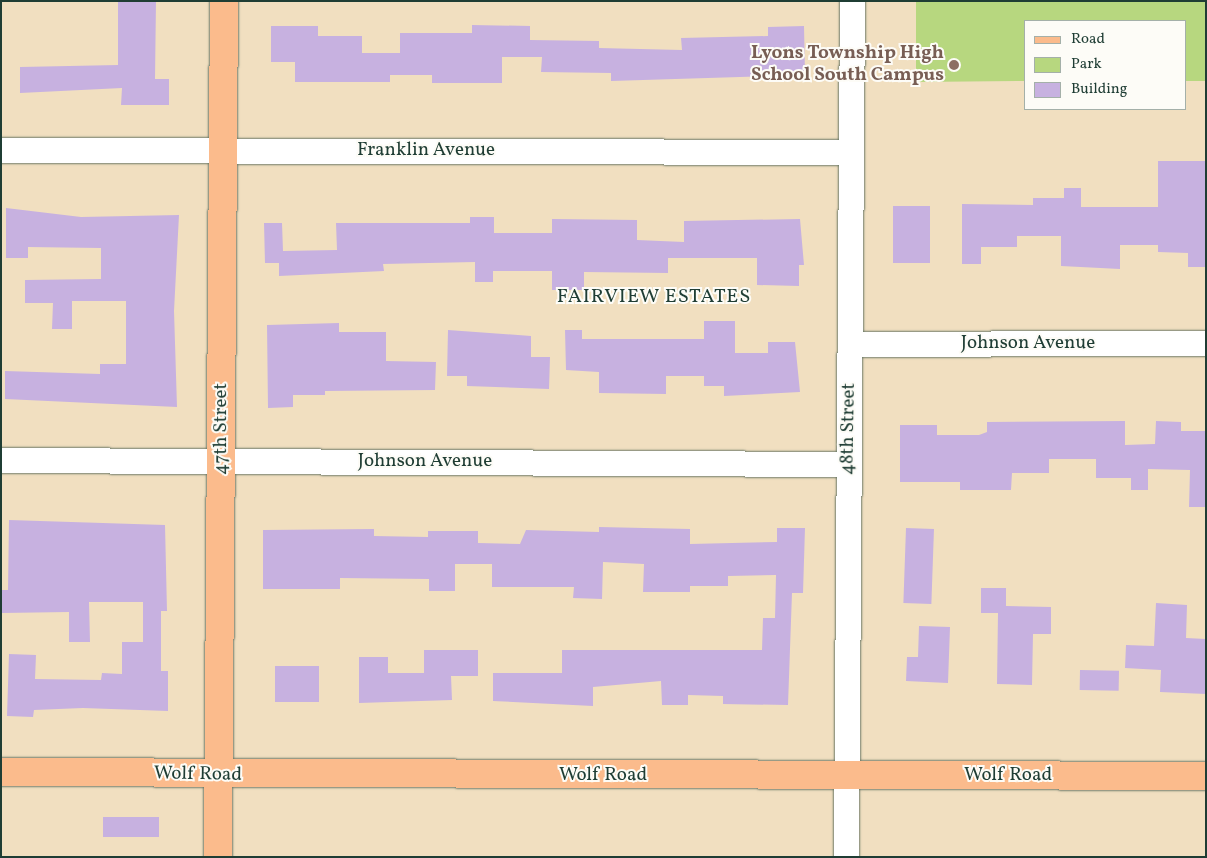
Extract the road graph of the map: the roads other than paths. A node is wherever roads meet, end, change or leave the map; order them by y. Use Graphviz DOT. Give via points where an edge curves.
graph roads {
  1 [pos="224,1"];
  2 [pos="852,1"];
  3 [pos="1,150"];
  4 [pos="223,150"];
  5 [pos="850,152"];
  6 [pos="1206,343"];
  7 [pos="850,344"];
  8 [pos="1,460"];
  9 [pos="221,461"];
  10 [pos="848,464"];
  11 [pos="1,772"];
  12 [pos="219,776"];
  13 [pos="847,776"];
  14 [pos="1206,776"];
  15 [pos="218,857"];
  16 [pos="846,857"];
  1 -- 4 [label="main road, 47th Street"];
  2 -- 5 [label="street, 48th Street"];
  3 -- 4 [label="street, Franklin Avenue"];
  4 -- 5 [label="street, Franklin Avenue"];
  4 -- 9 [label="main road, 47th Street"];
  5 -- 7 [label="street, 48th Street"];
  6 -- 7 [label="street, Johnson Avenue"];
  7 -- 10 [label="street, 48th Street"];
  8 -- 9 [label="street, Johnson Avenue"];
  9 -- 10 [label="street, Johnson Avenue"];
  9 -- 12 [label="main road, 47th Street"];
  10 -- 13 [label="street, 48th Street"];
  11 -- 12 [label="main road, Wolf Road"];
  12 -- 13 [label="main road, Wolf Road"];
  12 -- 15 [label="main road, 47th Street"];
  13 -- 14 [label="main road, Wolf Road"];
  13 -- 16 [label="street, 48th Street"];
}
